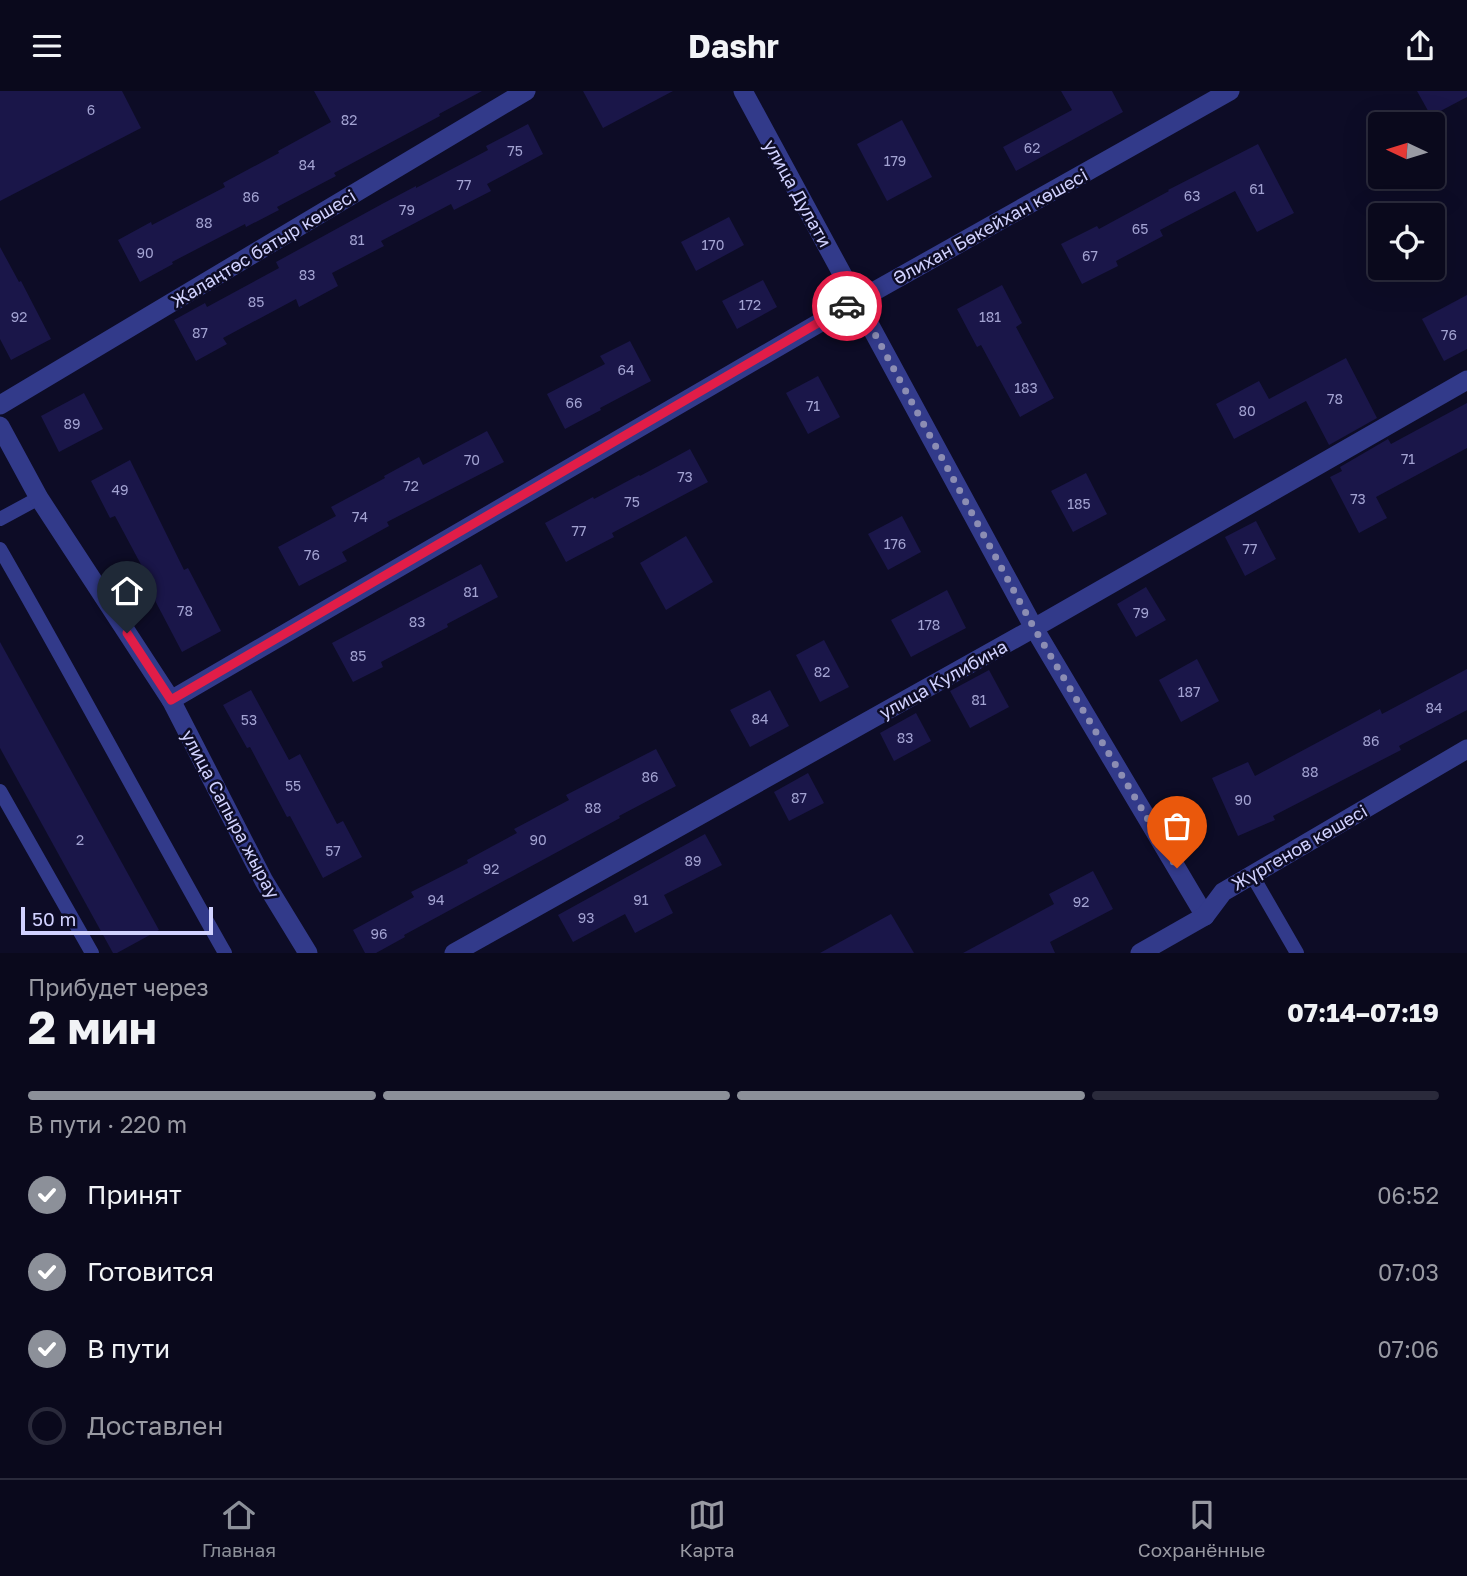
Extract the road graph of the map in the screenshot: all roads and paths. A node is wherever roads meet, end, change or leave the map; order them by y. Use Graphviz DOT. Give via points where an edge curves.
graph roads {
  1 [pos="526,91"];
  2 [pos="743,91"];
  3 [pos="1230,91"];
  4 [pos="857,301"];
  5 [pos="1467,380"];
  6 [pos="0,405"];
  7 [pos="0,426"];
  8 [pos="40,498"];
  9 [pos="0,519"];
  10 [pos="0,549"];
  11 [pos="1034,628"];
  12 [pos="171,700"];
  13 [pos="1467,749"];
  14 [pos="0,791"];
  15 [pos="1252,874"];
  16 [pos="1205,916"];
  17 [pos="92,953"];
  18 [pos="225,953"];
  19 [pos="308,953"];
  20 [pos="454,953"];
  21 [pos="1140,953"];
  22 [pos="1297,953"];
  1 -- 6 [label="street, Жалаңтөс батыр көшесі"];
  2 -- 4 [label="street, улица Дулати"];
  3 -- 4 [label="street, Әлихан Бөкейхан көшесі"];
  4 -- 11 [label="street, улица Дулати"];
  4 -- 12 [label="street, Әлихан Бөкейхан көшесі"];
  5 -- 11 [label="street, улица Кулибина"];
  7 -- 8 [label="street, улица Сапыра жырау"];
  8 -- 9 [label="lane"];
  8 -- 12 [label="street, улица Сапыра жырау"];
  10 -- 18 [label="lane"];
  11 -- 16 [label="street, улица Дулати"];
  11 -- 20 [label="street, улица Кулибина"];
  12 -- 19 [label="street, улица Сапыра жырау" via="264,881"];
  13 -- 15 [label="street, Жүргенов көшесі"];
  14 -- 17 [label="lane"];
  15 -- 16 [label="street, Жүргенов көшесі" via="1223,892"];
  15 -- 22 [label="lane"];
  16 -- 21 [label="street, Жүргенов көшесі"];
}
